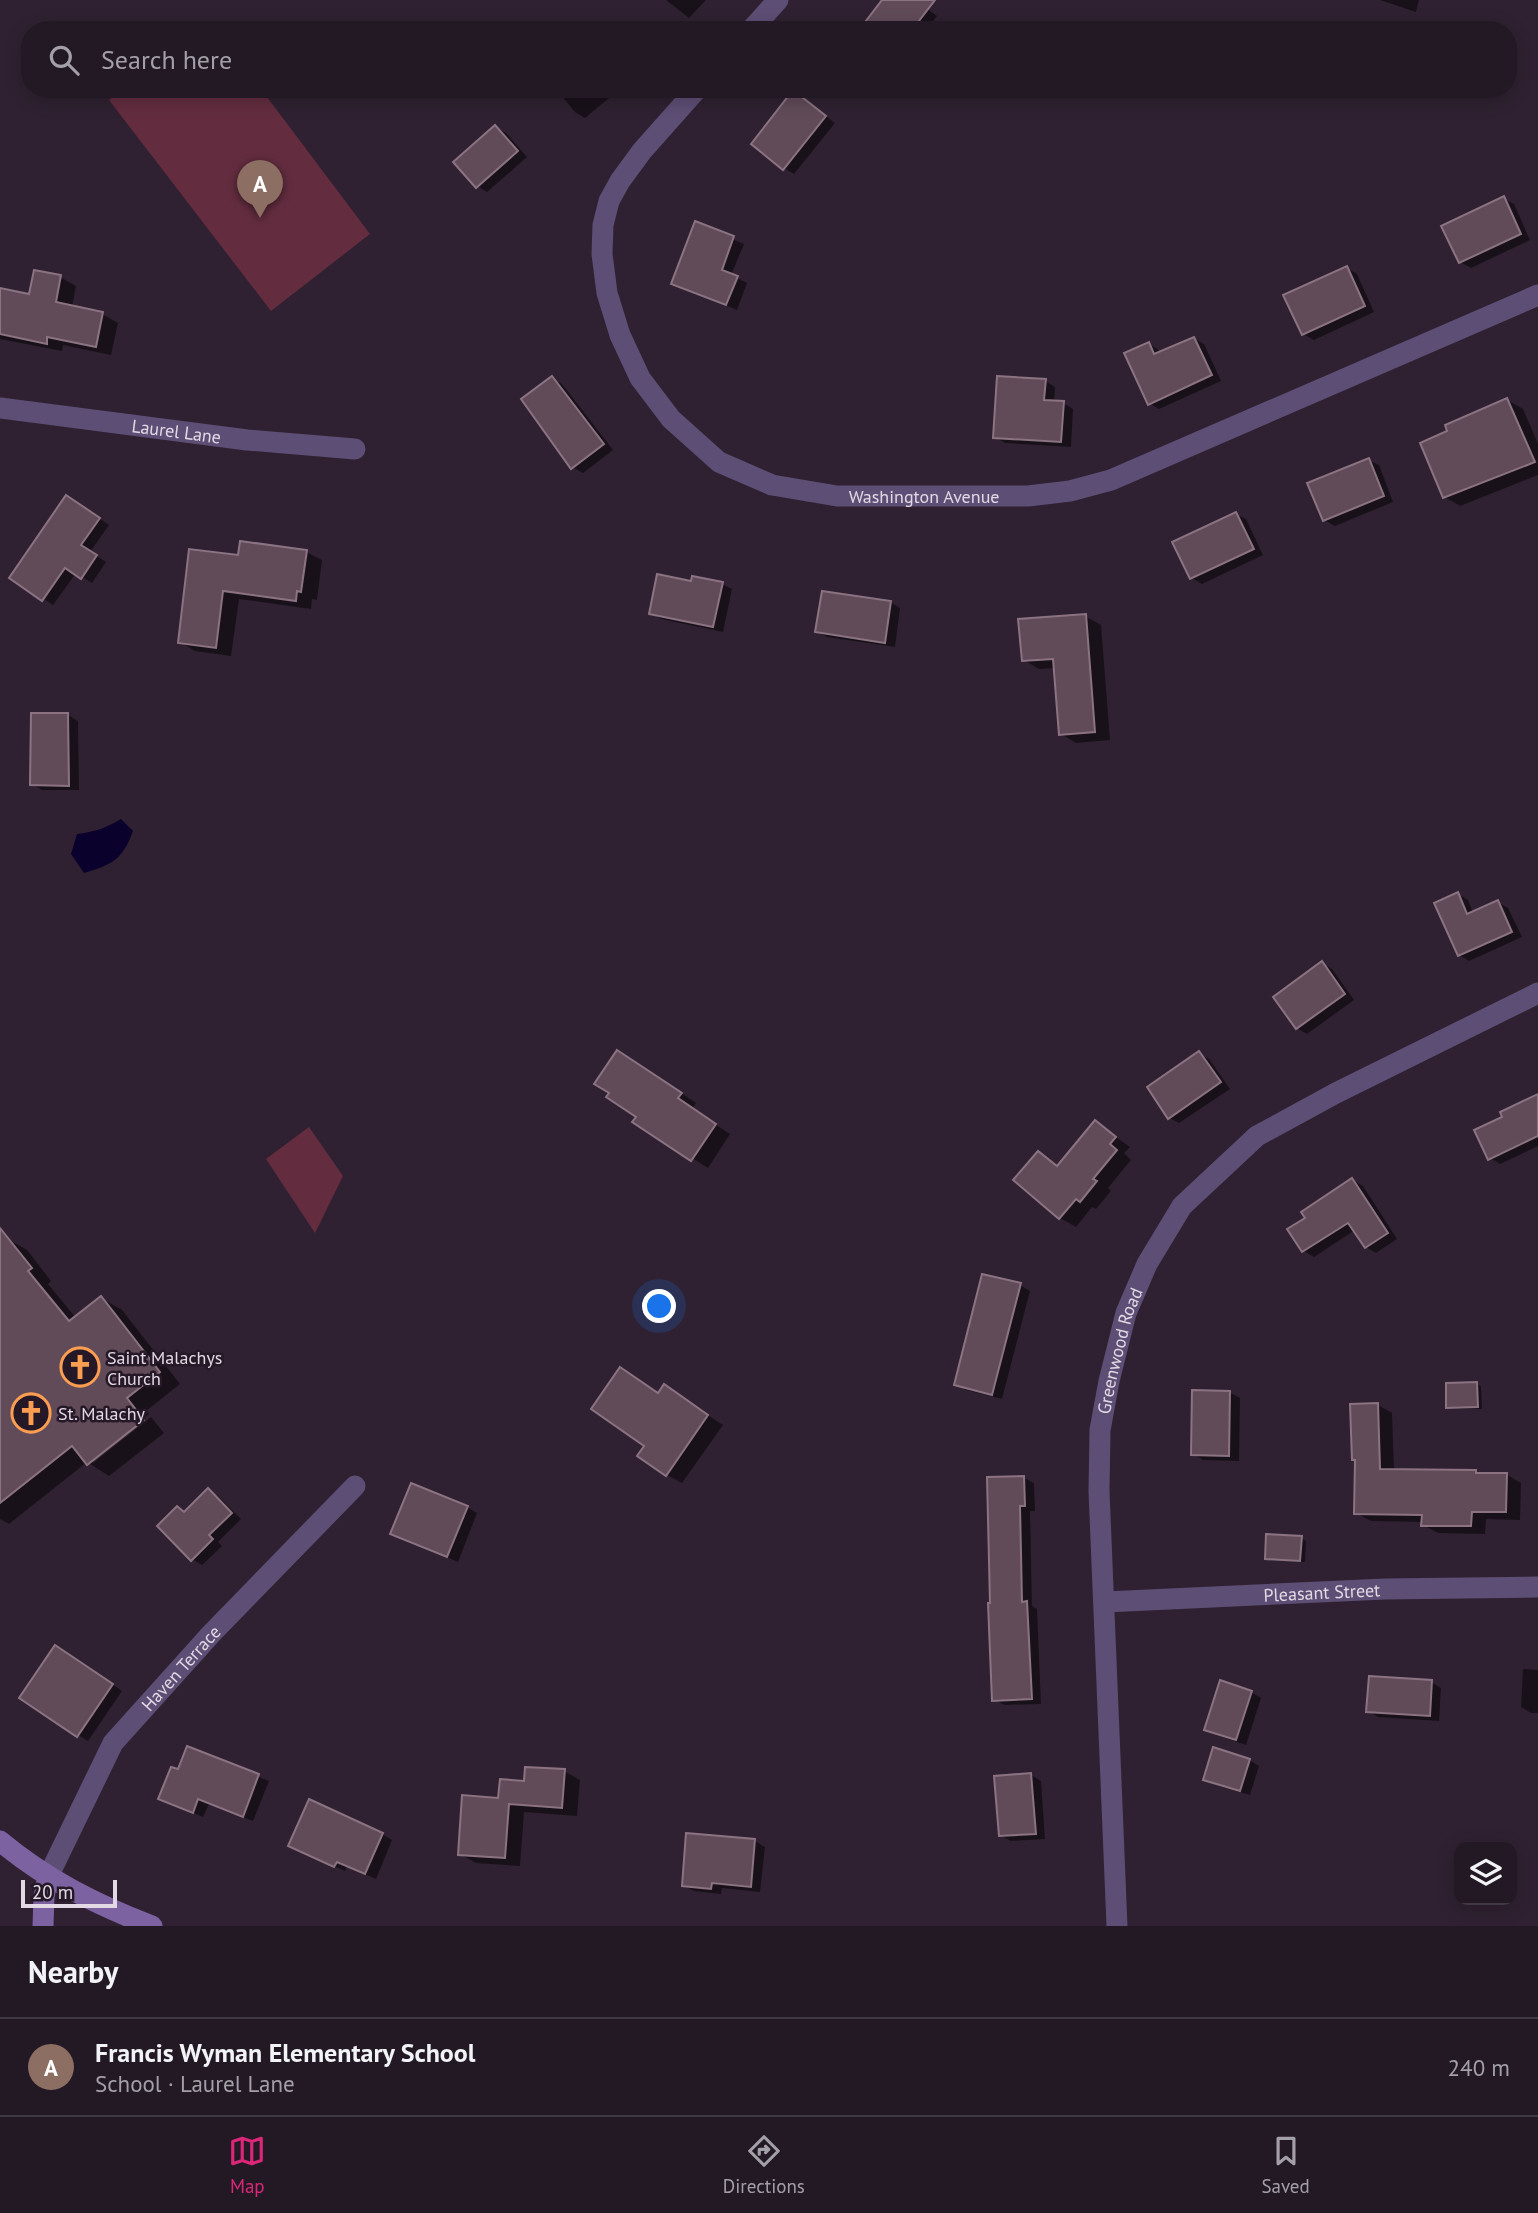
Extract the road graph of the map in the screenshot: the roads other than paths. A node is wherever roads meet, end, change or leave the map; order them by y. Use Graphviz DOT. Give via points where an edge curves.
graph roads {
  1 [pos="778,0"];
  2 [pos="759,21"];
  3 [pos="689,98"];
  4 [pos="1538,295"];
  5 [pos="0,408"];
  6 [pos="355,449"];
  7 [pos="1538,993"];
  8 [pos="355,1486"];
  9 [pos="1538,1587"];
  10 [pos="1105,1602"];
  11 [pos="0,1841"];
  12 [pos="48,1877"];
  13 [pos="43,1926"];
  14 [pos="152,1926"];
  15 [pos="1117,1926"];
  1 -- 2 [label="street"];
  3 -- 4 [label="street, Washington Avenue" via="642,151 609,201 602,238 607,293 640,378 671,419 719,462 772,485 837,496 1028,496 1070,491 1111,480"];
  5 -- 6 [label="street, Laurel Lane"];
  7 -- 10 [label="street, Greenwood Road" via="1257,1136 1182,1206 1147,1264 1126,1313 1109,1381 1100,1430"];
  8 -- 12 [label="street, Haven Terrace" via="113,1743"];
  9 -- 10 [label="street, Pleasant Street"];
  10 -- 15 [label="street, Greenwood Road"];
  11 -- 12 [label="main road"];
  12 -- 13 [label="main road"];
  12 -- 14 [label="main road"];
}
